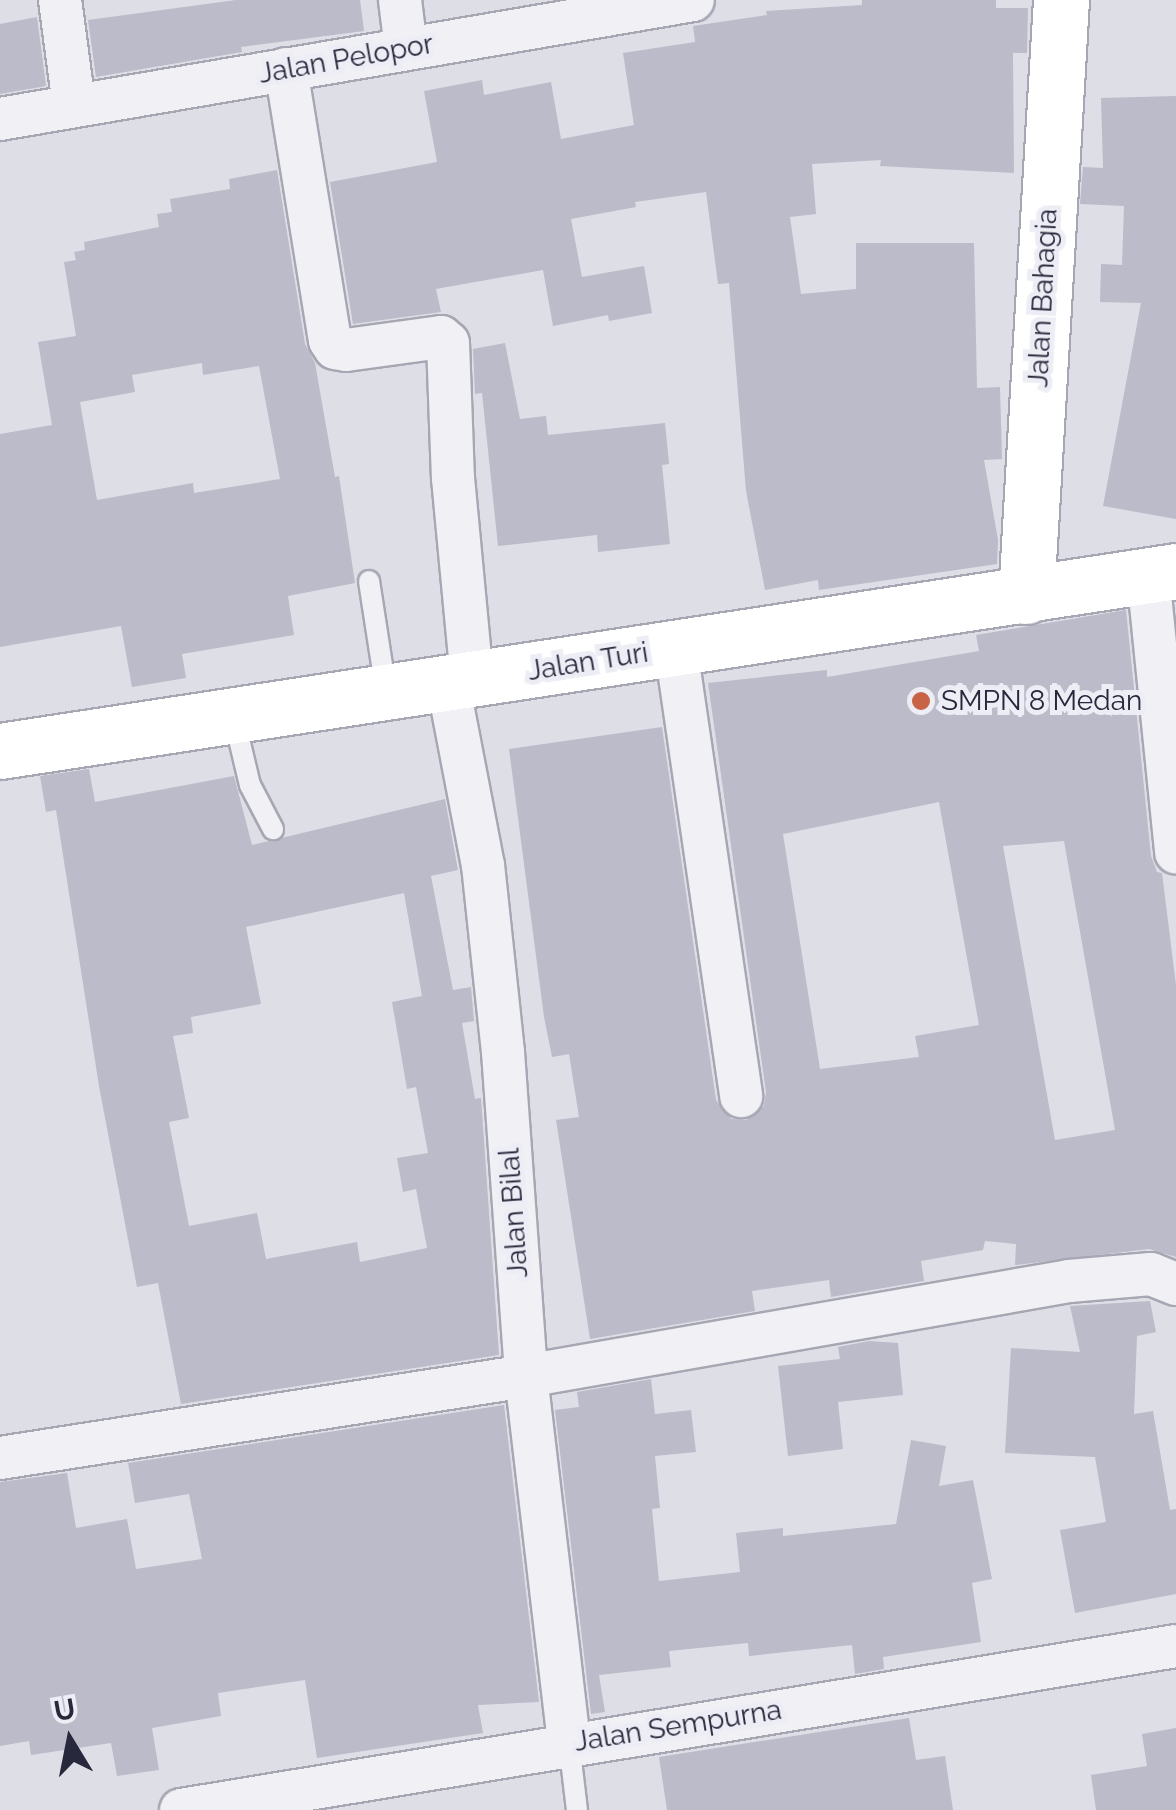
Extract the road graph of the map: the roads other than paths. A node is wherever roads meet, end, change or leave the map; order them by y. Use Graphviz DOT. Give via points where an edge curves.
graph roads {
  1 [pos="60,0"];
  2 [pos="400,0"];
  3 [pos="692,0"];
  4 [pos="1061,0"];
  5 [pos="406,48"];
  6 [pos="286,69"];
  7 [pos="74,105"];
  8 [pos="0,119"];
  9 [pos="1162,573"];
  10 [pos="369,582"];
  11 [pos="1026,596"];
  12 [pos="676,649"];
  13 [pos="460,682"];
  14 [pos="386,692"];
  15 [pos="233,716"];
  16 [pos="0,751"];
  17 [pos="273,829"];
  18 [pos="1176,853"];
  19 [pos="741,1096"];
  20 [pos="1176,1284"];
  21 [pos="526,1376"];
  22 [pos="0,1458"];
  23 [pos="1176,1646"];
  24 [pos="569,1743"];
  25 [pos="295,1801"];
  26 [pos="181,1810"];
  27 [pos="577,1810"];
  1 -- 7 [label="street"];
  2 -- 5 [label="street"];
  3 -- 5 [label="street, Jalan Pelopor"];
  4 -- 11 [label="main road, Jalan Bahagia"];
  5 -- 6 [label="street, Jalan Pelopor"];
  6 -- 7 [label="street, Jalan Pelopor"];
  6 -- 13 [label="street, Jalan Bilal" via="330,340 346,350 441,337 448,342"];
  7 -- 8 [label="street, Jalan Pelopor"];
  9 -- 11 [label="main road, Jalan Turi"];
  9 -- 18 [label="street"];
  10 -- 14 [label="lane"];
  11 -- 12 [label="main road, Jalan Turi"];
  12 -- 13 [label="main road, Jalan Turi"];
  12 -- 19 [label="street"];
  13 -- 14 [label="main road, Jalan Turi"];
  13 -- 21 [label="street, Jalan Bilal" via="503,1052"];
  14 -- 15 [label="main road, Jalan Turi"];
  15 -- 16 [label="main road, Jalan Turi"];
  15 -- 17 [label="lane" via="250,785"];
  20 -- 21 [label="street" via="1151,1274 1069,1280"];
  21 -- 22 [label="street"];
  21 -- 24 [label="street, Jalan Bilal"];
  23 -- 24 [label="street, Jalan Sempurna"];
  24 -- 25 [label="street, Jalan Sempurna"];
  24 -- 27 [label="lane"];
  25 -- 26 [label="street, Jalan Sempurna"];
}
